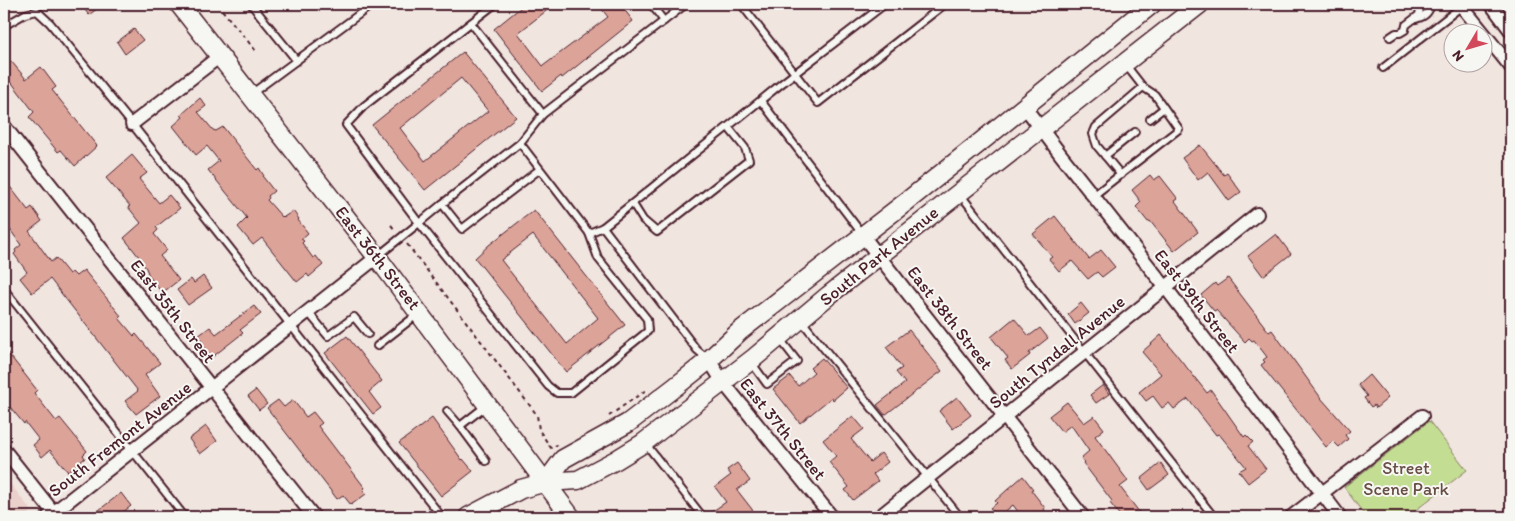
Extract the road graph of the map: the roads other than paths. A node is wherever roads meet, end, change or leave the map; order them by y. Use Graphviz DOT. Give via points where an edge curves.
graph roads {
  1 [pos="178,4"];
  2 [pos="252,4"];
  3 [pos="373,4"];
  4 [pos="495,4"];
  5 [pos="651,4"];
  6 [pos="686,4"];
  7 [pos="741,4"];
  8 [pos="884,4"];
  9 [pos="945,4"];
  10 [pos="1152,4"];
  11 [pos="1200,4"];
  12 [pos="1421,4"];
  13 [pos="1431,4"];
  14 [pos="1462,4"];
  15 [pos="1491,4"];
  16 [pos="664,20"];
  17 [pos="1413,20"];
  18 [pos="471,23"];
  19 [pos="4,26"];
  20 [pos="1511,31"];
  21 [pos="1393,35"];
  22 [pos="220,56"];
  23 [pos="297,61"];
  24 [pos="1124,62"];
  25 [pos="1511,67"];
  26 [pos="1383,68"];
  27 [pos="795,73"];
  28 [pos="1144,87"];
  29 [pos="250,95"];
  30 [pos="761,101"];
  31 [pos="1024,106"];
  32 [pos="1164,108"];
  33 [pos="543,114"];
  34 [pos="1150,119"];
  35 [pos="132,124"];
  36 [pos="4,126"];
  37 [pos="728,127"];
  38 [pos="1042,130"];
  39 [pos="1135,132"];
  40 [pos="520,143"];
  41 [pos="1105,156"];
  42 [pos="540,169"];
  43 [pos="1121,175"];
  44 [pos="959,192"];
  45 [pos="1093,196"];
  46 [pos="442,204"];
  47 [pos="633,204"];
  48 [pos="1257,214"];
  49 [pos="418,223"];
  50 [pos="603,227"];
  51 [pos="589,233"];
  52 [pos="863,236"];
  53 [pos="879,256"];
  54 [pos="377,257"];
  55 [pos="1166,288"];
  56 [pos="4,289"];
  57 [pos="308,312"];
  58 [pos="420,313"];
  59 [pos="800,319"];
  60 [pos="292,325"];
  61 [pos="368,334"];
  62 [pos="779,337"];
  63 [pos="378,346"];
  64 [pos="1085,352"];
  65 [pos="709,360"];
  66 [pos="750,361"];
  67 [pos="723,382"];
  68 [pos="212,388"];
  69 [pos="488,404"];
  70 [pos="447,411"];
  71 [pos="1005,416"];
  72 [pos="1422,416"];
  73 [pos="460,426"];
  74 [pos="644,442"];
  75 [pos="4,450"];
  76 [pos="132,451"];
  77 [pos="486,462"];
  78 [pos="929,478"];
  79 [pos="546,482"];
  80 [pos="1321,493"];
  81 [pos="53,516"];
  82 [pos="471,516"];
  83 [pos="185,517"];
  84 [pos="314,517"];
  85 [pos="442,517"];
  86 [pos="571,517"];
  87 [pos="703,517"];
  88 [pos="832,517"];
  89 [pos="879,517"];
  90 [pos="960,517"];
  91 [pos="1083,517"];
  92 [pos="1214,517"];
  93 [pos="1291,517"];
  94 [pos="1340,517"];
  1 -- 22 [label="main road, East 36th Street"];
  2 -- 23 [label="lane"];
  3 -- 23 [label="lane"];
  4 -- 18 [label="lane"];
  5 -- 16 [label="lane"];
  6 -- 16 [label="lane"];
  7 -- 27 [label="lane"];
  8 -- 27 [label="lane"];
  9 -- 27 [label="lane" via="818,103"];
  10 -- 31 [label="main road, South Park Avenue"];
  11 -- 24 [label="main road, South Park Avenue"];
  12 -- 17 [label="lane" via="1419,15"];
  13 -- 17 [label="lane" via="1424,17"];
  14 -- 25 [label="street"];
  14 -- 26 [label="lane"];
  15 -- 20 [label="street"];
  16 -- 33 [label="lane"];
  17 -- 21 [label="lane" via="1396,29"];
  18 -- 33 [label="lane"];
  18 -- 49 [label="lane" via="364,106 346,125"];
  19 -- 35 [label="lane" via="25,14 38,11"];
  22 -- 29 [label="main road, East 36th Street"];
  22 -- 35 [label="street"];
  23 -- 29 [label="lane"];
  24 -- 28 [label="lane"];
  24 -- 38 [label="main road, South Park Avenue"];
  27 -- 30 [label="lane"];
  28 -- 32 [label="lane"];
  28 -- 41 [label="lane" via="1096,127 1093,134"];
  29 -- 54 [label="main road, East 36th Street"];
  30 -- 37 [label="lane"];
  30 -- 52 [label="lane"];
  31 -- 38 [label="street, East 39th Street"];
  31 -- 52 [label="main road, South Park Avenue"];
  32 -- 34 [label="lane"];
  32 -- 43 [label="lane" via="1179,129"];
  33 -- 40 [label="lane"];
  35 -- 60 [label="lane"];
  36 -- 68 [label="street, East 35th Street"];
  37 -- 47 [label="lane"];
  37 -- 47 [label="lane" via="745,148 749,160 658,232 643,220"];
  38 -- 44 [label="main road, South Park Avenue"];
  38 -- 45 [label="street, East 39th Street"];
  39 -- 41 [label="lane"];
  40 -- 42 [label="lane"];
  40 -- 46 [label="lane"];
  41 -- 43 [label="lane"];
  42 -- 46 [label="lane" via="462,229"];
  42 -- 51 [label="lane"];
  43 -- 45 [label="lane"];
  44 -- 53 [label="main road, South Park Avenue"];
  44 -- 64 [label="lane"];
  45 -- 55 [label="street, East 39th Street"];
  46 -- 49 [label="lane"];
  47 -- 50 [label="lane"];
  48 -- 55 [label="street, South Tyndall Avenue"];
  49 -- 51 [label="lane" via="548,386 557,393 570,393 648,331 647,319 598,258"];
  49 -- 54 [label="lane"];
  50 -- 51 [label="lane"];
  50 -- 65 [label="lane"];
  52 -- 53 [label="street, East 38th Street"];
  52 -- 65 [label="main road, South Park Avenue" via="740,331"];
  53 -- 59 [label="main road, South Park Avenue"];
  53 -- 71 [label="street, East 38th Street"];
  54 -- 57 [label="street, South Fremont Avenue"];
  54 -- 58 [label="main road, East 36th Street"];
  55 -- 64 [label="street, South Tyndall Avenue"];
  55 -- 80 [label="street, East 39th Street"];
  56 -- 76 [label="lane"];
  57 -- 60 [label="street, South Fremont Avenue"];
  57 -- 61 [label="lane" via="328,336 354,317"];
  58 -- 63 [label="lane"];
  58 -- 69 [label="main road, East 36th Street"];
  59 -- 62 [label="main road, South Park Avenue"];
  59 -- 78 [label="lane"];
  60 -- 68 [label="street, South Fremont Avenue"];
  60 -- 85 [label="lane"];
  62 -- 66 [label="main road, South Park Avenue"];
  62 -- 66 [label="lane" via="797,361 767,384"];
  64 -- 71 [label="street, South Tyndall Avenue"];
  64 -- 92 [label="lane"];
  65 -- 67 [label="street, East 37th Street"];
  65 -- 79 [label="main road, South Park Avenue" via="628,422 563,459"];
  66 -- 67 [label="main road, South Park Avenue"];
  67 -- 74 [label="main road, South Park Avenue"];
  67 -- 88 [label="street, East 37th Street"];
  68 -- 76 [label="street, South Fremont Avenue"];
  68 -- 84 [label="street, East 35th Street"];
  69 -- 73 [label="lane"];
  69 -- 79 [label="main road, East 36th Street"];
  70 -- 73 [label="lane"];
  71 -- 78 [label="street, South Tyndall Avenue"];
  71 -- 91 [label="street, East 38th Street"];
  72 -- 80 [label="street"];
  73 -- 77 [label="lane"];
  74 -- 79 [label="main road, South Park Avenue" via="578,480"];
  74 -- 87 [label="lane"];
  75 -- 81 [label="street"];
  76 -- 81 [label="street, South Fremont Avenue"];
  76 -- 83 [label="lane"];
  78 -- 89 [label="street, South Tyndall Avenue"];
  78 -- 90 [label="lane"];
  79 -- 82 [label="main road, South Park Avenue" via="521,490"];
  79 -- 86 [label="main road, East 36th Street"];
  80 -- 93 [label="street"];
  80 -- 94 [label="street, East 39th Street"];
}
